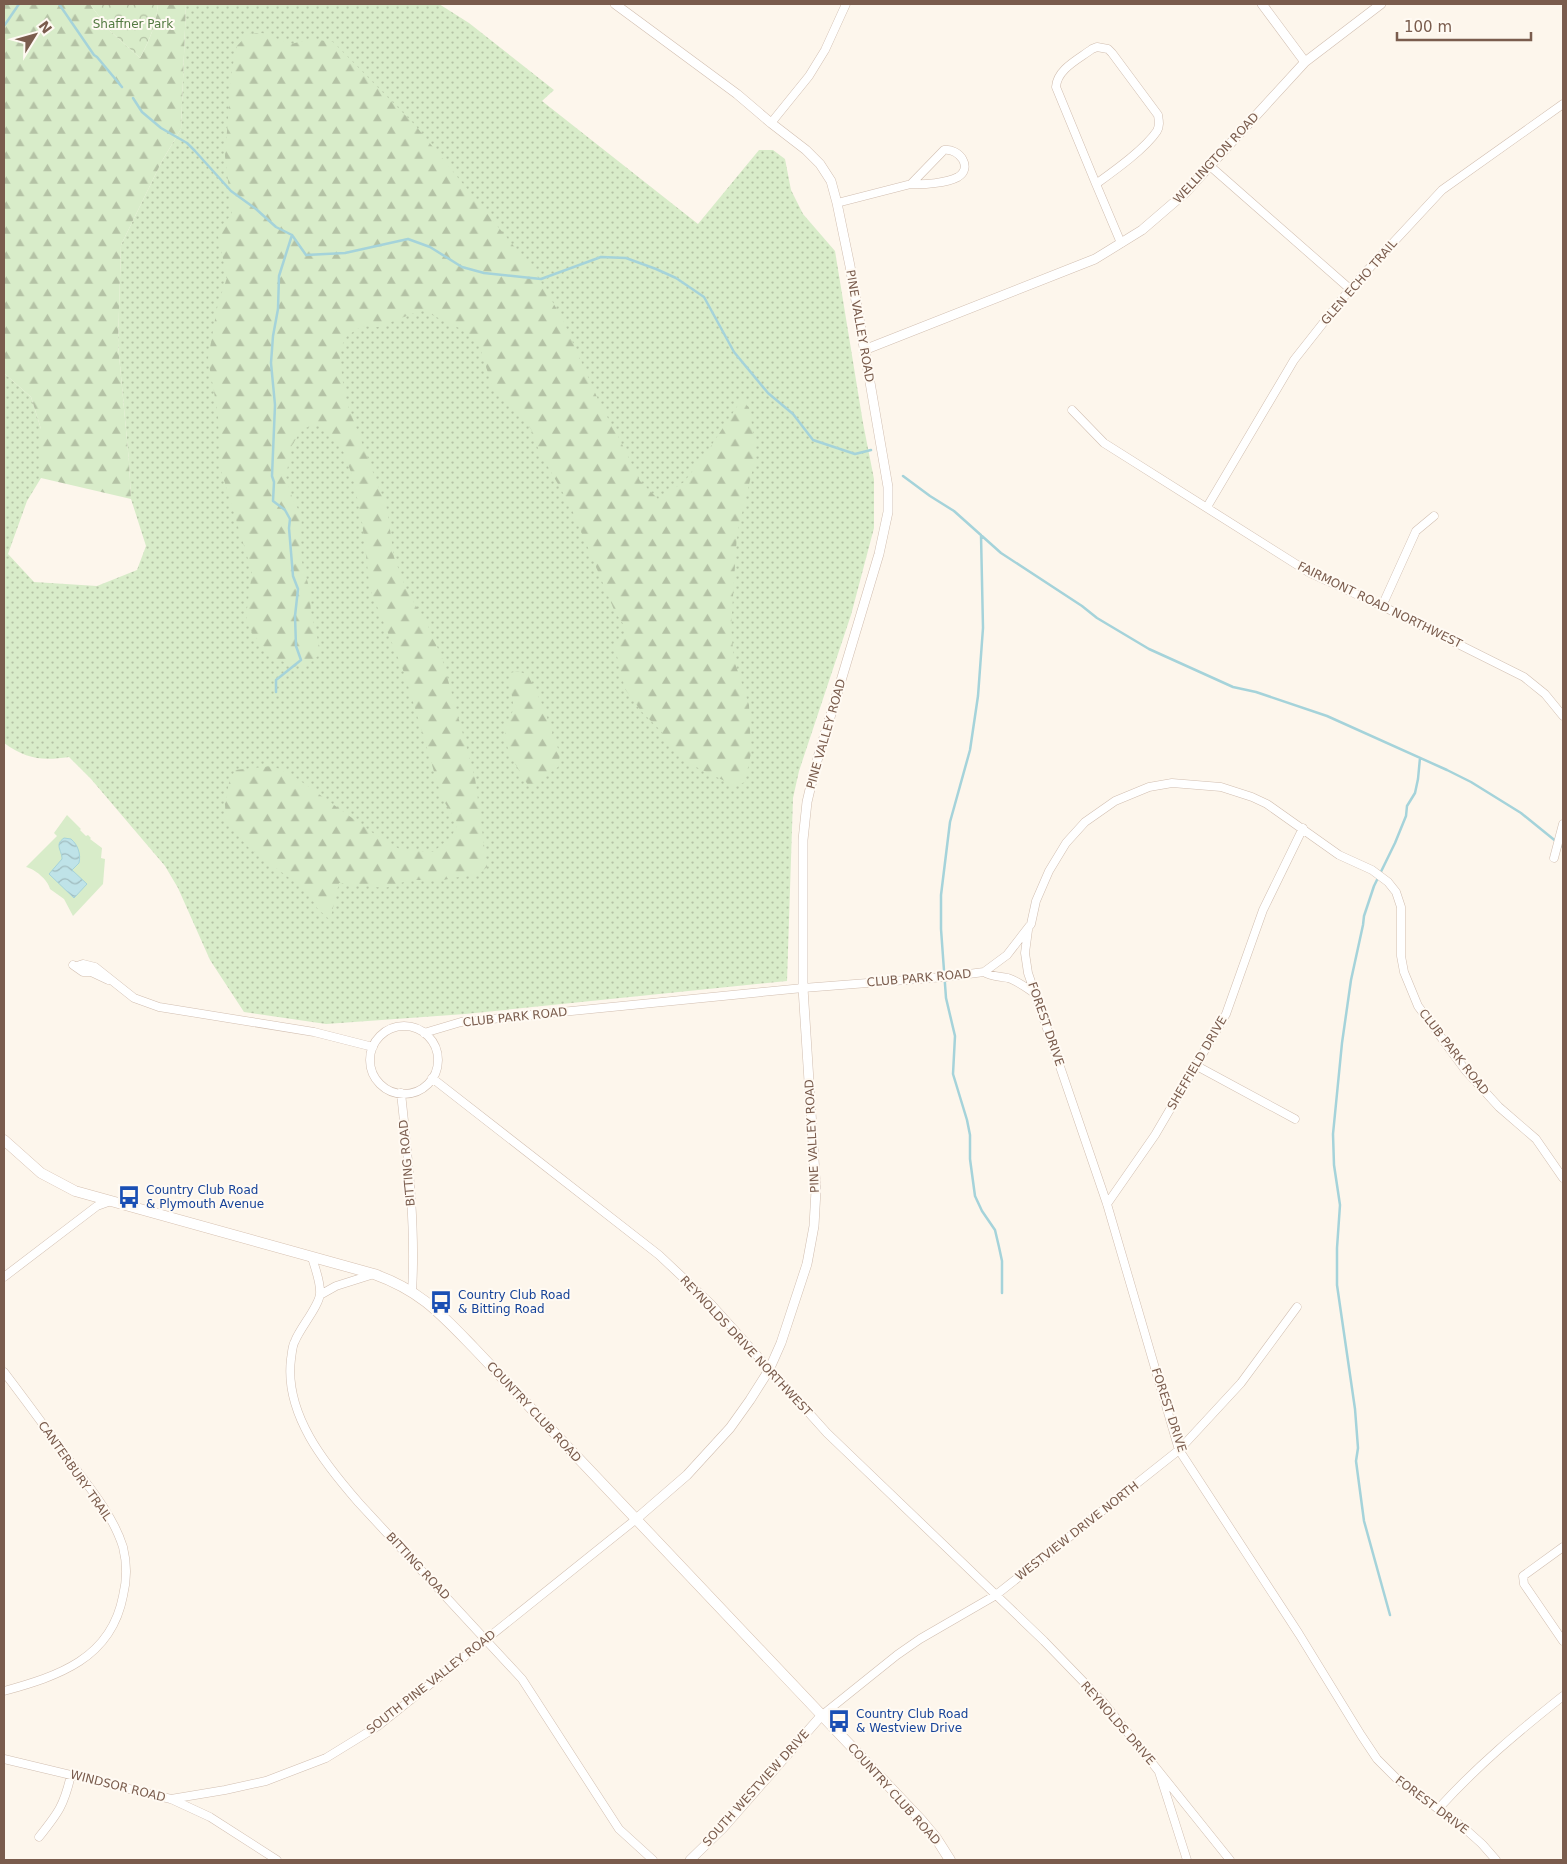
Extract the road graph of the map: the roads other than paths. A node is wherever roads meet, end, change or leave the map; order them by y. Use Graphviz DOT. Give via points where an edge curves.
graph roads {
  1 [pos="615,4"];
  2 [pos="846,4"];
  3 [pos="1262,4"];
  4 [pos="1381,4"];
  5 [pos="1305,62"];
  6 [pos="1563,104"];
  7 [pos="771,124"];
  8 [pos="1210,166"];
  9 [pos="911,184"];
  10 [pos="1096,184"];
  11 [pos="837,203"];
  12 [pos="1121,243"];
  13 [pos="1350,289"];
  14 [pos="864,350"];
  15 [pos="1072,410"];
  16 [pos="1207,507"];
  17 [pos="1434,516"];
  18 [pos="1382,606"];
  19 [pos="1563,716"];
  20 [pos="1563,824"];
  21 [pos="1303,828"];
  22 [pos="1554,858"];
  23 [pos="1028,928"];
  24 [pos="74,966"];
  25 [pos="984,972"];
  26 [pos="803,988"];
  27 [pos="1037,995"];
  28 [pos="424,1033"];
  29 [pos="373,1047"];
  30 [pos="1195,1066"];
  31 [pos="432,1078"];
  32 [pos="401,1093"];
  33 [pos="1295,1118"];
  34 [pos="4,1140"];
  35 [pos="1563,1178"];
  36 [pos="111,1201"];
  37 [pos="1107,1204"];
  38 [pos="312,1257"];
  39 [pos="374,1274"];
  40 [pos="4,1277"];
  41 [pos="412,1292"];
  42 [pos="320,1295"];
  43 [pos="1297,1307"];
  44 [pos="769,1370"];
  45 [pos="4,1372"];
  46 [pos="1179,1450"];
  47 [pos="635,1520"];
  48 [pos="1563,1547"];
  49 [pos="996,1595"];
  50 [pos="486,1639"];
  51 [pos="1563,1641"];
  52 [pos="4,1691"];
  53 [pos="1563,1696"];
  54 [pos="821,1716"];
  55 [pos="4,1758"];
  56 [pos="1157,1768"];
  57 [pos="72,1775"];
  58 [pos="171,1799"];
  59 [pos="1439,1808"];
  60 [pos="39,1837"];
  61 [pos="277,1860"];
  62 [pos="653,1860"];
  63 [pos="690,1860"];
  64 [pos="950,1860"];
  65 [pos="1186,1860"];
  66 [pos="1230,1860"];
  67 [pos="1496,1860"];
  1 -- 7 [label="street, PINE VALLEY ROAD" via="737,94"];
  2 -- 7 [label="street" via="809,76"];
  3 -- 5 [label="street"];
  4 -- 5 [label="street, WELLINGTON ROAD"];
  5 -- 8 [label="street, WELLINGTON ROAD"];
  6 -- 13 [label="street, GLEN ECHO TRAIL" via="1442,190"];
  7 -- 11 [label="street, PINE VALLEY ROAD" via="820,164"];
  8 -- 12 [label="street, WELLINGTON ROAD" via="1185,193 1142,230"];
  8 -- 13 [label="street"];
  9 -- 9 [label="street" via="944,150 951,149 963,158 963,172 958,177 928,184"];
  9 -- 11 [label="street"];
  10 -- 10 [label="street" via="1056,87 1056,80 1061,72 1092,49 1102,47 1112,52 1159,120 1148,141"];
  10 -- 12 [label="street"];
  11 -- 14 [label="street, PINE VALLEY ROAD"];
  12 -- 14 [label="street, WELLINGTON ROAD" via="1094,259"];
  13 -- 16 [label="street, GLEN ECHO TRAIL" via="1294,360"];
  14 -- 26 [label="street, PINE VALLEY ROAD" via="888,487 888,512 879,554 807,802 803,840"];
  15 -- 16 [label="street, FAIRMONT ROAD NORTHWEST" via="1104,443"];
  16 -- 18 [label="street, FAIRMONT ROAD NORTHWEST" via="1310,573"];
  17 -- 18 [label="street" via="1416,532"];
  18 -- 19 [label="street, FAIRMONT ROAD NORTHWEST" via="1524,677 1545,694"];
  20 -- 22 [label="street"];
  21 -- 23 [label="street, CLUB PARK ROAD" via="1252,797 1221,787 1172,783 1141,789 1115,801 1079,827 1045,878"];
  21 -- 30 [label="street, SHEFFIELD DRIVE" via="1263,910 1226,1014"];
  21 -- 35 [label="street, CLUB PARK ROAD" via="1339,855 1379,874 1396,892 1401,907 1404,972 1418,1006 1466,1071 1499,1107 1536,1139"];
  23 -- 25 [label="street, CLUB PARK ROAD" via="1007,955"];
  23 -- 27 [label="street, FOREST DRIVE" via="1026,965"];
  24 -- 29 [label="street" via="95,967 134,998 159,1007 314,1032"];
  25 -- 26 [label="street, CLUB PARK ROAD"];
  25 -- 27 [label="street" via="1016,981"];
  26 -- 28 [label="street, CLUB PARK ROAD" via="461,1022"];
  26 -- 44 [label="street, PINE VALLEY ROAD" via="816,1190 814,1226 807,1264"];
  27 -- 37 [label="street, FOREST DRIVE"];
  28 -- 29 [label="street" via="414,1027 392,1028 382,1034"];
  28 -- 31 [label="street" via="432,1040 438,1059"];
  29 -- 32 [label="street" via="371,1064 374,1075 381,1084"];
  30 -- 33 [label="street"];
  30 -- 37 [label="street, SHEFFIELD DRIVE" via="1154,1136"];
  31 -- 32 [label="street" via="419,1090"];
  31 -- 44 [label="street, REYNOLDS DRIVE NORTHWEST" via="659,1255 711,1304"];
  32 -- 41 [label="street, BITTING ROAD" via="414,1264"];
  34 -- 36 [label="main road, COUNTRY CLUB ROAD" via="41,1173 75,1191"];
  36 -- 38 [label="main road, COUNTRY CLUB ROAD"];
  36 -- 40 [label="street" via="97,1206"];
  37 -- 46 [label="street, FOREST DRIVE"];
  38 -- 39 [label="main road, COUNTRY CLUB ROAD"];
  38 -- 42 [label="street"];
  39 -- 41 [label="main road, COUNTRY CLUB ROAD"];
  39 -- 42 [label="street" via="336,1286"];
  41 -- 47 [label="main road, COUNTRY CLUB ROAD" via="447,1320"];
  42 -- 50 [label="street, BITTING ROAD" via="295,1340 290,1368 297,1408 308,1434 359,1503"];
  43 -- 46 [label="street, WESTVIEW DRIVE NORTH" via="1241,1383"];
  44 -- 47 [label="street, PINE VALLEY ROAD" via="709,1453"];
  44 -- 49 [label="street, REYNOLDS DRIVE NORTHWEST" via="870,1475"];
  45 -- 52 [label="street, CANTERBURY TRAIL" via="93,1492 114,1526 123,1548 126,1574 122,1604 105,1638 89,1656 46,1679"];
  46 -- 49 [label="street, WESTVIEW DRIVE NORTH"];
  46 -- 59 [label="street, FOREST DRIVE" via="1377,1759 1396,1778"];
  47 -- 50 [label="street, SOUTH PINE VALLEY ROAD"];
  47 -- 54 [label="main road, COUNTRY CLUB ROAD"];
  48 -- 51 [label="street" via="1523,1576 1524,1584"];
  49 -- 54 [label="street, WESTVIEW DRIVE NORTH" via="920,1638"];
  49 -- 56 [label="street, REYNOLDS DRIVE" via="1104,1703"];
  50 -- 58 [label="street, SOUTH PINE VALLEY ROAD" via="378,1726 326,1758 266,1781"];
  50 -- 62 [label="street, BITTING ROAD" via="522,1679 619,1829"];
  53 -- 59 [label="street" via="1514,1734"];
  54 -- 63 [label="street, SOUTH WESTVIEW DRIVE" via="723,1828"];
  54 -- 64 [label="main road, COUNTRY CLUB ROAD" via="921,1820"];
  55 -- 57 [label="street, WINDSOR ROAD"];
  56 -- 65 [label="street"];
  56 -- 66 [label="street, REYNOLDS DRIVE"];
  57 -- 58 [label="street, WINDSOR ROAD"];
  57 -- 60 [label="street" via="58,1814"];
  58 -- 61 [label="street, WINDSOR ROAD" via="210,1817"];
  59 -- 67 [label="street, FOREST DRIVE"];
}
